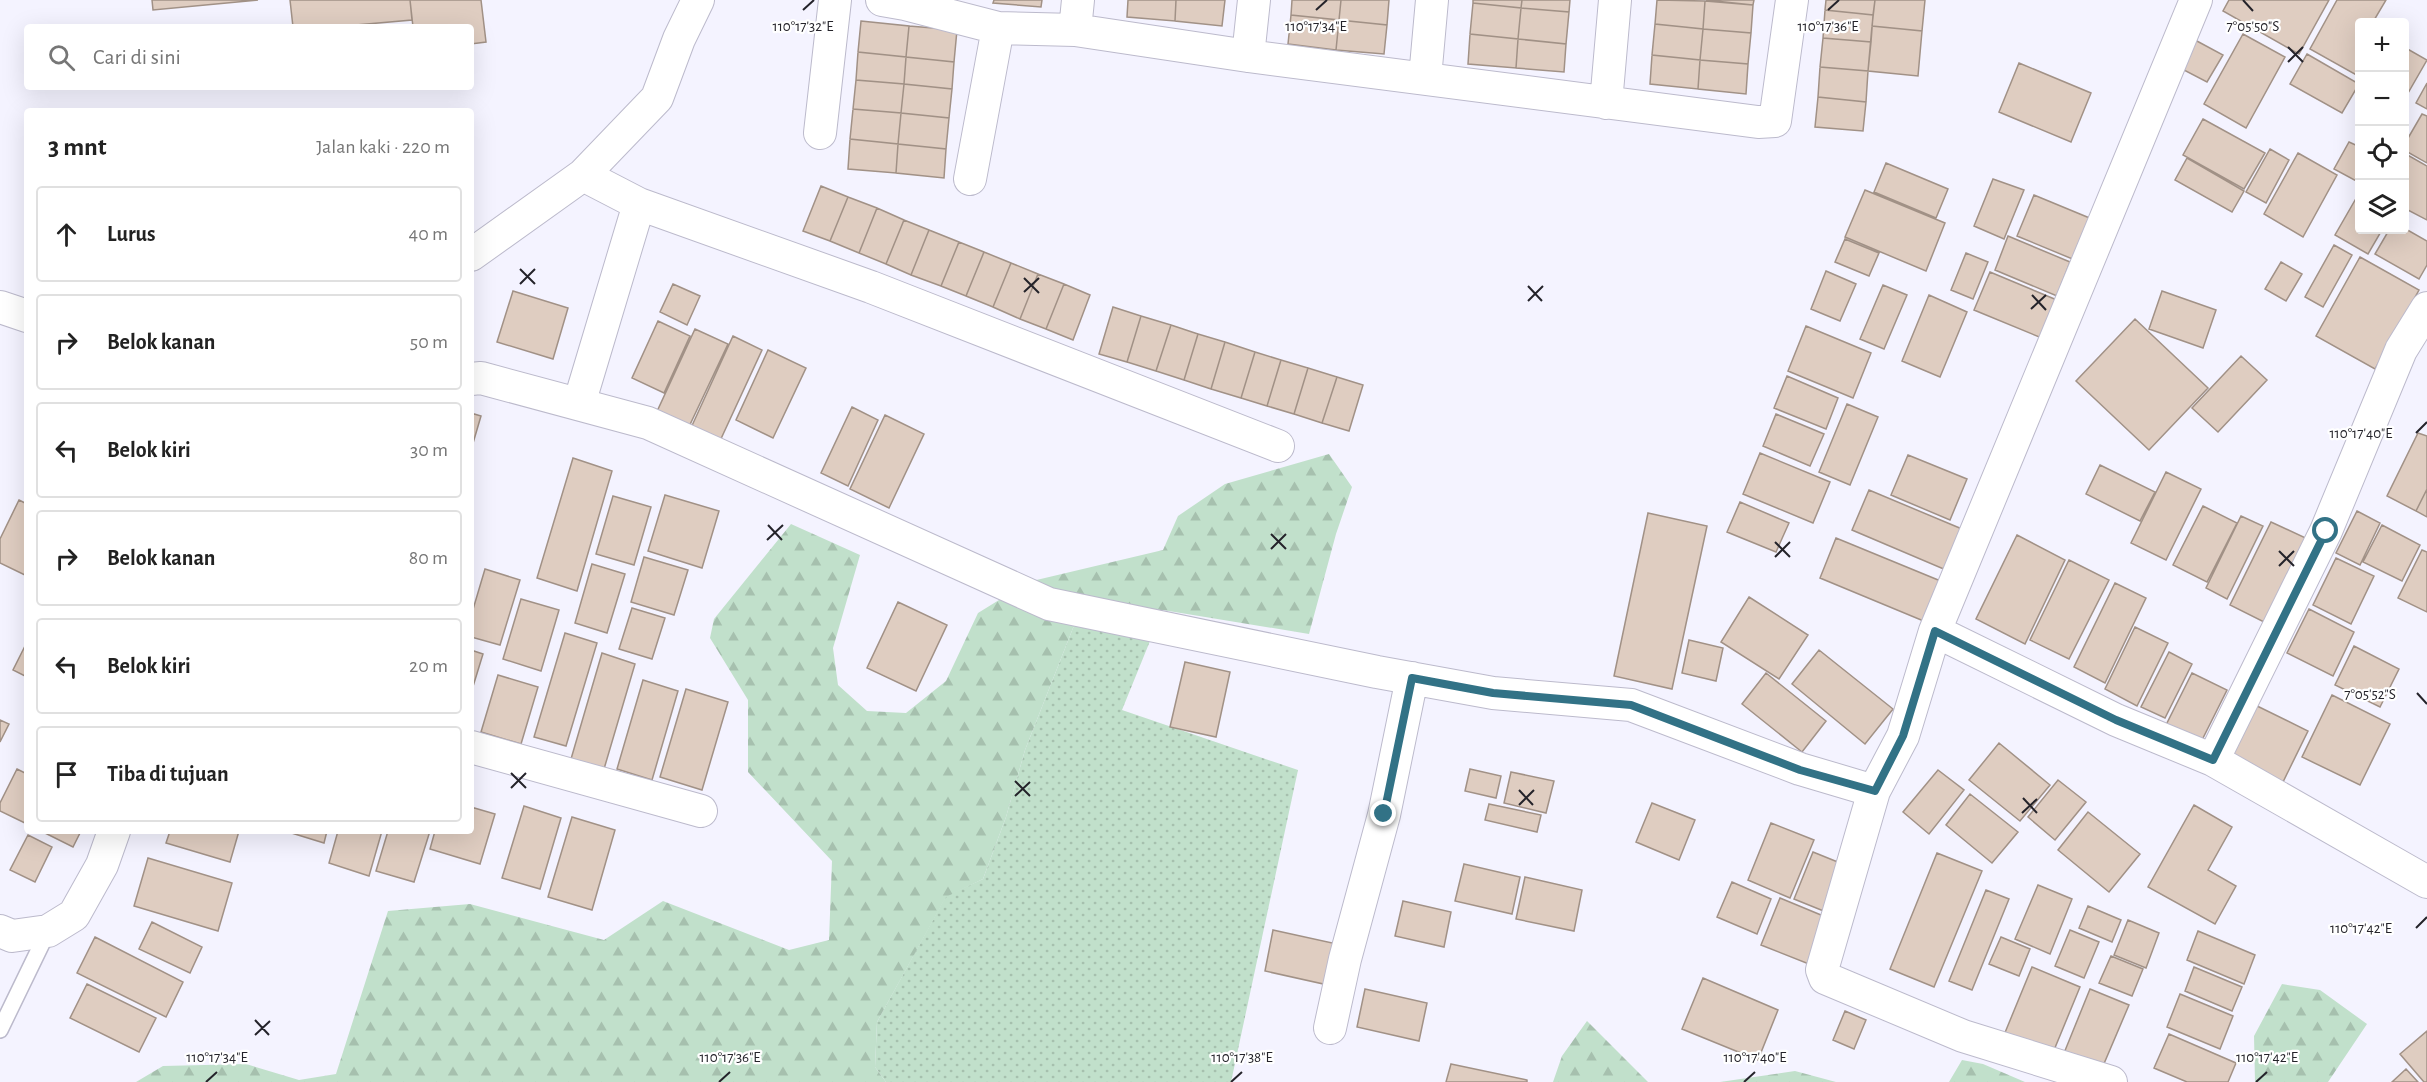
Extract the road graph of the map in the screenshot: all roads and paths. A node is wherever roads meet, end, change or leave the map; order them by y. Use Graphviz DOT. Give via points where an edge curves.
graph roads {
  1 [pos="698,0"];
  2 [pos="835,0"];
  3 [pos="1254,0"];
  4 [pos="1432,0"];
  5 [pos="1615,0"];
  6 [pos="1792,0"];
  7 [pos="2196,0"];
  8 [pos="897,1"];
  9 [pos="1077,15"];
  10 [pos="998,28"];
  11 [pos="1248,56"];
  12 [pos="1425,78"];
  13 [pos="1606,103"];
  14 [pos="820,133"];
  15 [pos="583,175"];
  16 [pos="970,179"];
  17 [pos="639,204"];
  18 [pos="474,253"];
  19 [pos="0,307"];
  20 [pos="2427,308"];
  21 [pos="24,315"];
  22 [pos="474,379"];
  23 [pos="579,404"];
  24 [pos="1278,446"];
  25 [pos="1935,631"];
  26 [pos="1412,678"];
  27 [pos="474,748"];
  28 [pos="2213,760"];
  29 [pos="1875,791"];
  30 [pos="701,811"];
  31 [pos="113,834"];
  32 [pos="2427,882"];
  33 [pos="0,931"];
  34 [pos="48,931"];
  35 [pos="1330,1028"];
  36 [pos="0,1030"];
  37 [pos="2111,1082"];
  1 -- 15 [label="street" via="657,98"];
  2 -- 14 [label="street"];
  3 -- 11 [label="street"];
  4 -- 12 [label="street"];
  5 -- 13 [label="street"];
  6 -- 13 [label="street" via="1775,121"];
  7 -- 25 [label="street"];
  8 -- 10 [label="street"];
  9 -- 10 [label="street"];
  9 -- 11 [label="street"];
  10 -- 16 [label="street"];
  11 -- 12 [label="street"];
  12 -- 13 [label="street"];
  15 -- 17 [label="street"];
  15 -- 18 [label="street"];
  17 -- 23 [label="street"];
  17 -- 24 [label="street" via="871,287"];
  19 -- 21 [label="street"];
  20 -- 28 [label="street" via="2401,350 2326,531"];
  22 -- 23 [label="street" via="482,378"];
  23 -- 26 [label="street" via="648,423 1049,604"];
  25 -- 28 [label="street" via="2116,720"];
  25 -- 29 [label="street" via="1903,736"];
  26 -- 29 [label="street" via="1493,693 1631,705 1800,770"];
  26 -- 35 [label="street" via="1384,814"];
  27 -- 30 [label="street"];
  28 -- 32 [label="street"];
  29 -- 37 [label="street" via="1822,970 1825,978 1964,1036"];
  31 -- 34 [label="street" via="102,865 74,915"];
  33 -- 34 [label="street" via="12,936"];
  34 -- 36 [label="lane"];
}
